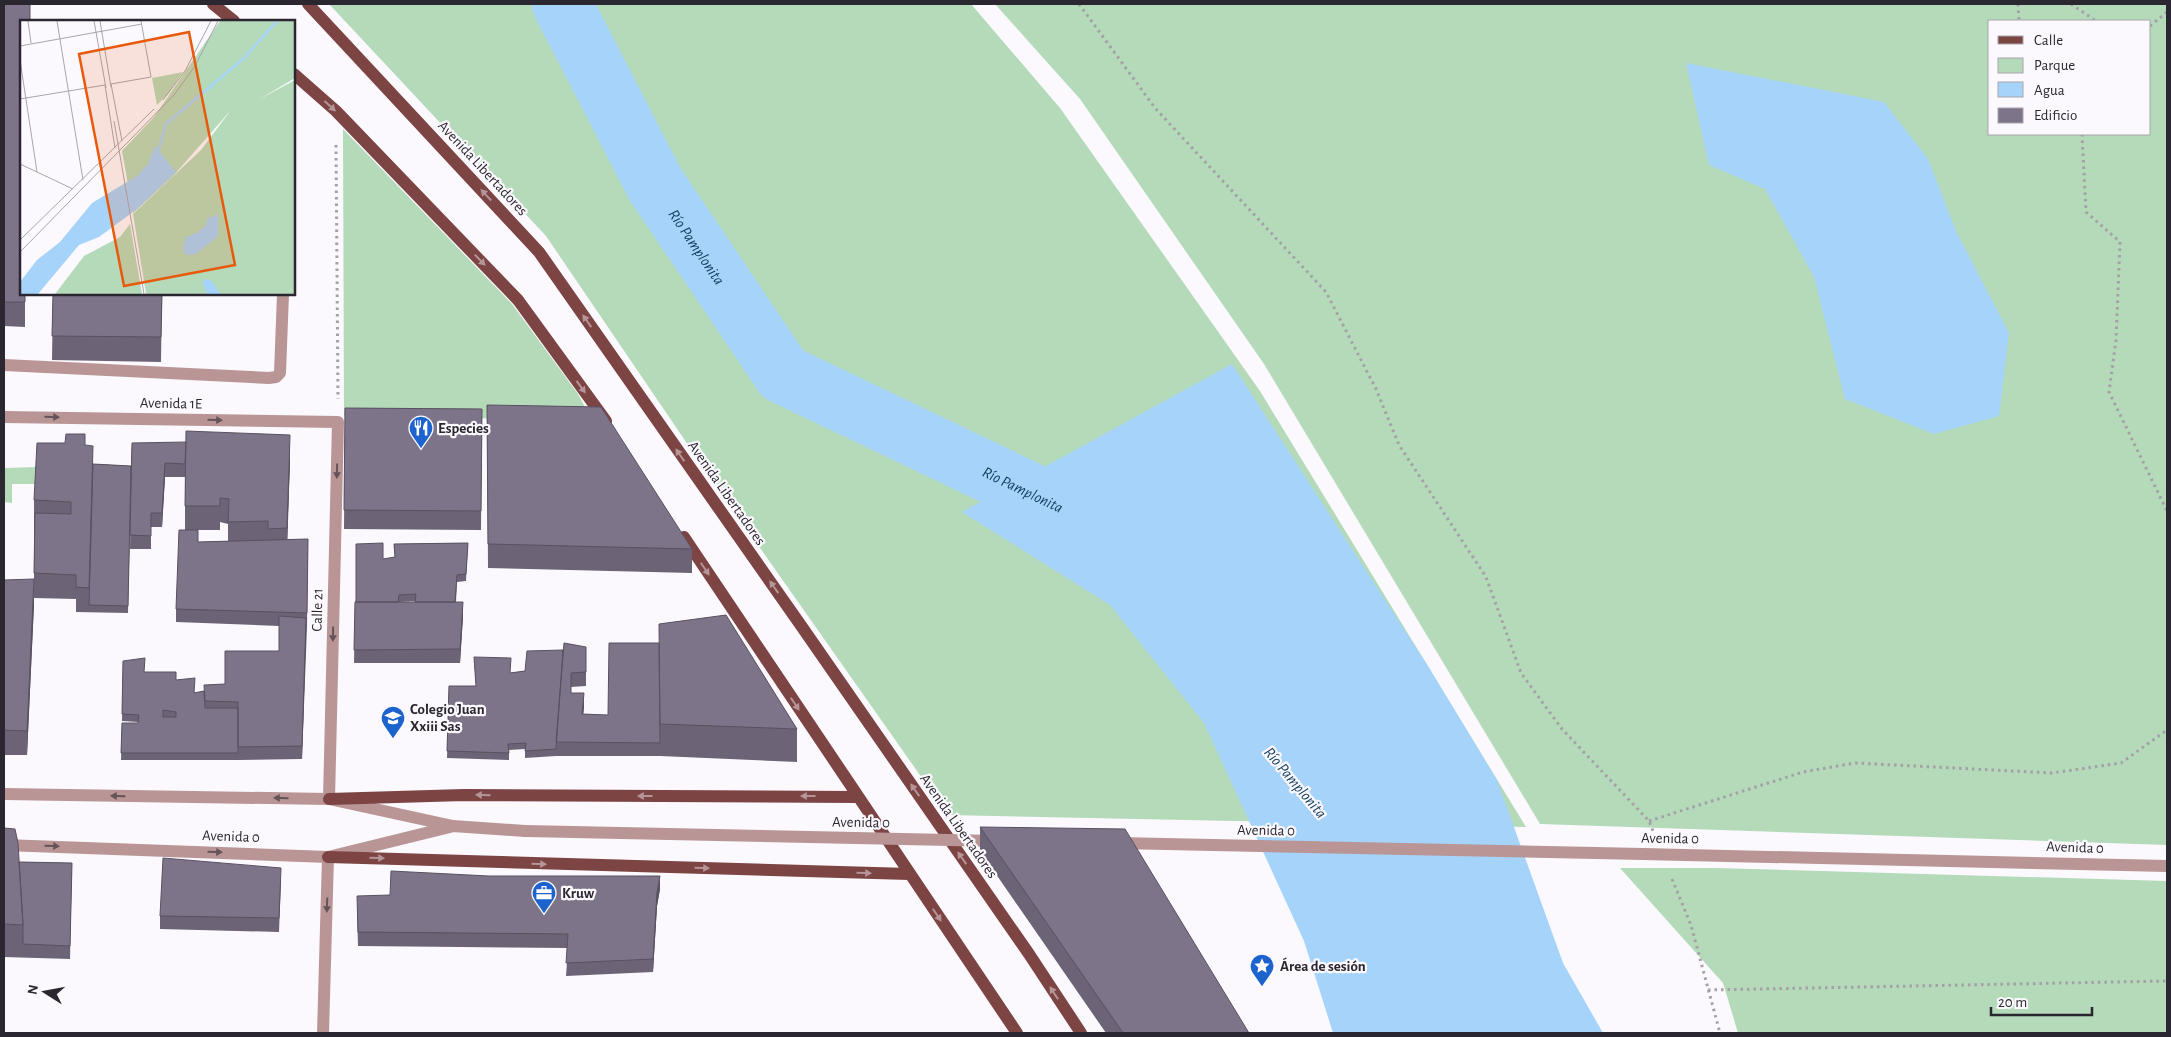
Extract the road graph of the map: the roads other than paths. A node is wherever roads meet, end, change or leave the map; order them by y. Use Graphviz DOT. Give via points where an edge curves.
graph roads {
  1 [pos="213,4"];
  2 [pos="308,4"];
  3 [pos="233,20"];
  4 [pos="295,75"];
  5 [pos="283,295"];
  6 [pos="4,365"];
  7 [pos="4,417"];
  8 [pos="338,422"];
  9 [pos="616,435"];
  10 [pos="676,525"];
  11 [pos="4,794"];
  12 [pos="857,796"];
  13 [pos="330,799"];
  14 [pos="453,826"];
  15 [pos="1004,841"];
  16 [pos="1104,843"];
  17 [pos="4,845"];
  18 [pos="328,856"];
  19 [pos="2167,866"];
  20 [pos="909,874"];
  21 [pos="323,1033"];
  22 [pos="1018,1033"];
  23 [pos="1081,1033"];
  1 -- 3 [label="main road"];
  23 -- 2 [label="main road, Avenida Libertadores, one-way" via="539,252"];
  4 -- 9 [label="main road, one-way" via="336,111 518,300"];
  5 -- 6 [label="street" via="280,373 276,377 88,362"];
  7 -- 8 [label="street, Avenida 1E, one-way"];
  8 -- 13 [label="street, Calle 21, one-way"];
  10 -- 12 [label="main road, one-way"];
  13 -- 11 [label="street, Avenida 0, one-way"];
  12 -- 13 [label="main road, one-way" via="464,795"];
  12 -- 20 [label="main road"];
  13 -- 14 [label="street, Avenida 0"];
  14 -- 15 [label="street, Avenida 0, bridge" via="525,831"];
  14 -- 18 [label="street, Avenida 0"];
  16 -- 19 [label="street, Avenida 0, bridge"];
  17 -- 18 [label="street, Avenida 0, one-way"];
  18 -- 20 [label="main road, one-way"];
  18 -- 21 [label="street, one-way"];
  20 -- 22 [label="main road, one-way"];
}
